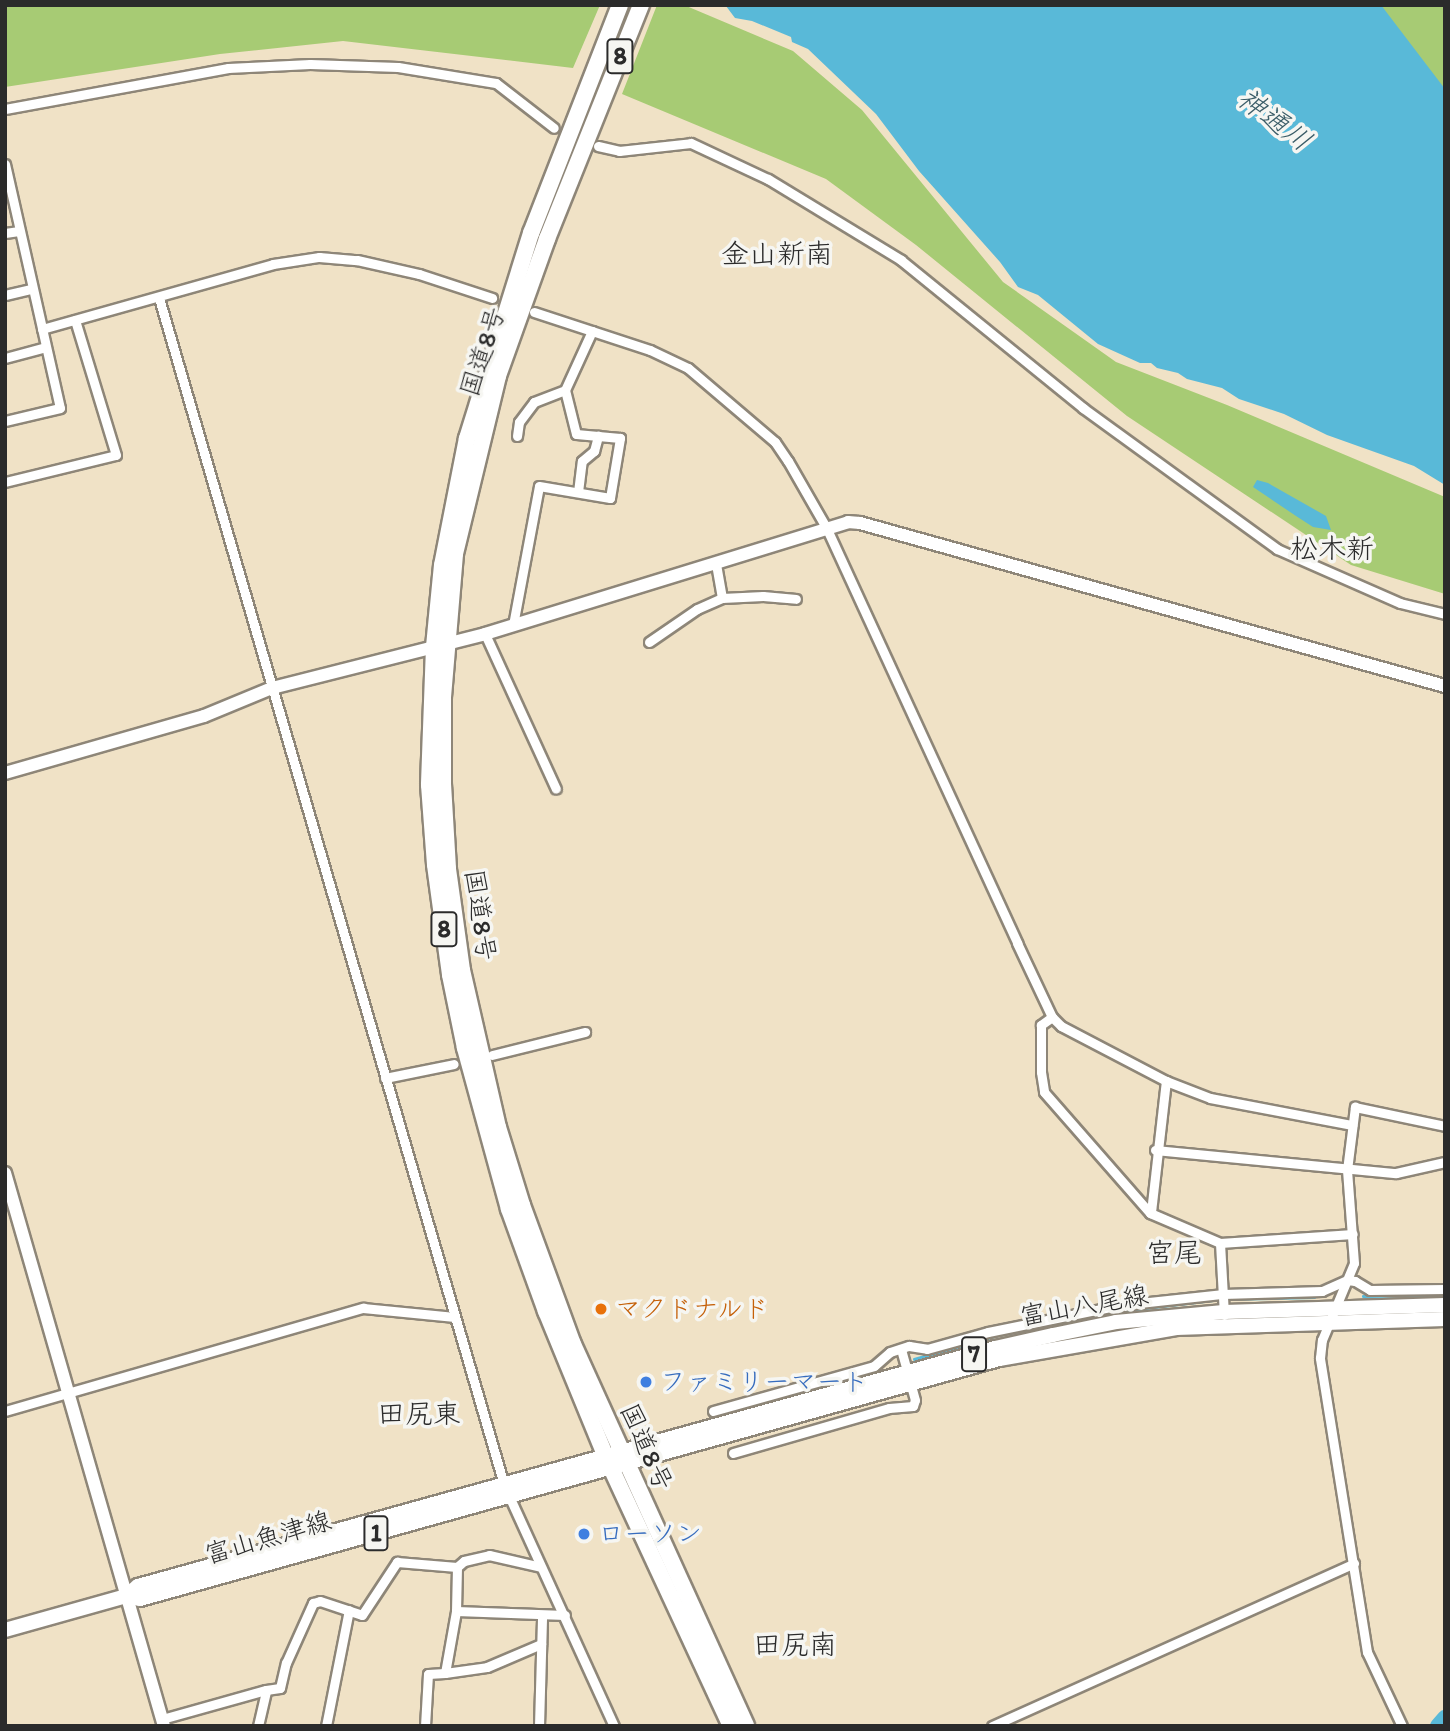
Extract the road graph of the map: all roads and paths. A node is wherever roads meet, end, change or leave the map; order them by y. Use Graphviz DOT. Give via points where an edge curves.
graph roads {
  1 [pos="620,5"];
  2 [pos="641,5"];
  3 [pos="5,109"];
  4 [pos="554,128"];
  5 [pos="598,146"];
  6 [pos="5,164"];
  7 [pos="19,230"];
  8 [pos="5,233"];
  9 [pos="32,289"];
  10 [pos="5,295"];
  11 [pos="159,298"];
  12 [pos="492,298"];
  13 [pos="534,312"];
  14 [pos="75,320"];
  15 [pos="43,329"];
  16 [pos="592,331"];
  17 [pos="46,347"];
  18 [pos="5,358"];
  19 [pos="565,390"];
  20 [pos="5,421"];
  21 [pos="517,436"];
  22 [pos="598,436"];
  23 [pos="5,482"];
  24 [pos="578,492"];
  25 [pos="826,527"];
  26 [pos="716,563"];
  27 [pos="722,598"];
  28 [pos="796,599"];
  29 [pos="1445,614"];
  30 [pos="513,625"];
  31 [pos="485,634"];
  32 [pos="649,642"];
  33 [pos="440,646"];
  34 [pos="1445,686"];
  35 [pos="272,688"];
  36 [pos="5,773"];
  37 [pos="556,789"];
  38 [pos="1052,1017"];
  39 [pos="585,1032"];
  40 [pos="492,1055"];
  41 [pos="454,1064"];
  42 [pos="385,1078"];
  43 [pos="1166,1081"];
  44 [pos="1352,1125"];
  45 [pos="1445,1126"];
  46 [pos="1156,1150"];
  47 [pos="1445,1162"];
  48 [pos="1347,1170"];
  49 [pos="6,1182"];
  50 [pos="1150,1213"];
  51 [pos="1353,1234"];
  52 [pos="1220,1243"];
  53 [pos="1348,1280"];
  54 [pos="1445,1289"];
  55 [pos="1223,1294"];
  56 [pos="1445,1305"];
  57 [pos="1333,1314"];
  58 [pos="455,1317"];
  59 [pos="1224,1318"];
  60 [pos="1445,1318"];
  61 [pos="901,1349"];
  62 [pos="909,1378"];
  63 [pos="69,1393"];
  64 [pos="5,1411"];
  65 [pos="713,1411"];
  66 [pos="733,1452"];
  67 [pos="616,1460"];
  68 [pos="506,1490"];
  69 [pos="1354,1563"];
  70 [pos="457,1567"];
  71 [pos="541,1567"];
  72 [pos="126,1596"];
  73 [pos="349,1610"];
  74 [pos="456,1611"];
  75 [pos="565,1615"];
  76 [pos="542,1617"];
  77 [pos="5,1630"];
  78 [pos="541,1644"];
  79 [pos="445,1673"];
  80 [pos="267,1690"];
  81 [pos="163,1722"];
  82 [pos="258,1726"];
  83 [pos="326,1726"];
  84 [pos="425,1726"];
  85 [pos="539,1726"];
  86 [pos="614,1726"];
  87 [pos="731,1726"];
  88 [pos="746,1726"];
  89 [pos="992,1726"];
  90 [pos="1402,1726"];
  1 -- 33 [label="highway, 国道8号 / 8" via="531,233 467,438 442,565"];
  2 -- 33 [label="highway, 国道8号 / 8" via="547,239 498,376 455,554"];
  3 -- 4 [label="street" via="228,68 310,64 398,67 496,83"];
  5 -- 29 [label="street" via="619,151 691,143 768,179 901,260 1083,408 1277,549 1400,603"];
  6 -- 7 [label="street"];
  7 -- 8 [label="street"];
  7 -- 9 [label="street"];
  9 -- 10 [label="street"];
  9 -- 15 [label="street"];
  11 -- 12 [label="street" via="273,264 319,257 419,274"];
  11 -- 14 [label="street"];
  11 -- 35 [label="street"];
  13 -- 16 [label="street"];
  14 -- 15 [label="street"];
  14 -- 23 [label="street" via="116,455"];
  15 -- 17 [label="street"];
  16 -- 19 [label="street"];
  16 -- 25 [label="street" via="688,368 715,390 775,442"];
  17 -- 18 [label="street"];
  17 -- 20 [label="street" via="60,408"];
  19 -- 21 [label="street" via="534,402 519,422"];
  19 -- 22 [label="street" via="576,434"];
  22 -- 24 [label="street" via="594,452 582,461"];
  22 -- 24 [label="street" via="620,438 610,498"];
  24 -- 30 [label="street" via="539,486"];
  25 -- 26 [label="street"];
  25 -- 34 [label="street" via="860,523"];
  25 -- 38 [label="street"];
  26 -- 27 [label="street"];
  26 -- 30 [label="street"];
  27 -- 28 [label="street"];
  27 -- 32 [label="street" via="696,609"];
  30 -- 31 [label="street"];
  31 -- 33 [label="street"];
  31 -- 37 [label="street"];
  33 -- 35 [label="street"];
  33 -- 67 [label="highway, 国道8号 / 8" via="429,785 450,975 465,1048 509,1209 545,1311"];
  35 -- 36 [label="street" via="204,716"];
  35 -- 42 [label="street"];
  38 -- 43 [label="street" via="1078,1036"];
  38 -- 50 [label="street" via="1041,1025 1044,1092"];
  39 -- 40 [label="street"];
  41 -- 42 [label="street"];
  42 -- 58 [label="street"];
  43 -- 44 [label="street" via="1210,1098"];
  43 -- 46 [label="street"];
  44 -- 45 [label="street" via="1355,1107"];
  44 -- 48 [label="street"];
  46 -- 48 [label="street"];
  46 -- 50 [label="street"];
  47 -- 48 [label="street" via="1396,1173"];
  48 -- 51 [label="street"];
  49 -- 63 [label="street"];
  50 -- 52 [label="street"];
  51 -- 52 [label="street"];
  51 -- 53 [label="street" via="1354,1264"];
  52 -- 55 [label="street"];
  53 -- 54 [label="street" via="1370,1290"];
  53 -- 55 [label="street" via="1322,1291"];
  53 -- 57 [label="street"];
  55 -- 59 [label="street"];
  55 -- 61 [label="street" via="1121,1305 927,1349"];
  56 -- 57 [label="main road, 富山八尾線 / 7"];
  57 -- 59 [label="main road, 富山八尾線 / 7"];
  57 -- 60 [label="main road, 富山八尾線 / 7"];
  57 -- 69 [label="street" via="1320,1359"];
  58 -- 63 [label="street" via="363,1308"];
  58 -- 68 [label="street"];
  59 -- 62 [label="main road, 富山八尾線 / 7" via="1103,1325 995,1348"];
  61 -- 62 [label="street"];
  61 -- 65 [label="street" via="874,1366"];
  62 -- 66 [label="street" via="913,1406 889,1408"];
  62 -- 67 [label="main road, 富山八尾線 / 7"];
  63 -- 64 [label="street"];
  63 -- 72 [label="street"];
  67 -- 68 [label="main road, 富山魚津線 / 1"];
  67 -- 87 [label="highway, 国道8号 / 8"];
  67 -- 88 [label="highway, 国道8号 / 8"];
  68 -- 71 [label="street"];
  68 -- 72 [label="main road, 富山魚津線 / 1" via="138,1587"];
  69 -- 89 [label="street"];
  69 -- 90 [label="street" via="1367,1652"];
  70 -- 71 [label="street" via="489,1555"];
  70 -- 73 [label="street" via="397,1562 362,1615"];
  70 -- 74 [label="street"];
  71 -- 75 [label="street"];
  72 -- 77 [label="main road, 富山魚津線 / 1"];
  72 -- 81 [label="street"];
  73 -- 80 [label="street" via="313,1603 280,1688"];
  73 -- 83 [label="street"];
  74 -- 76 [label="street"];
  74 -- 79 [label="street"];
  75 -- 76 [label="street"];
  75 -- 86 [label="street"];
  76 -- 78 [label="street"];
  78 -- 79 [label="street" via="487,1667"];
  78 -- 85 [label="street"];
  79 -- 84 [label="street" via="428,1674"];
  80 -- 81 [label="street"];
  80 -- 82 [label="street"];
}
